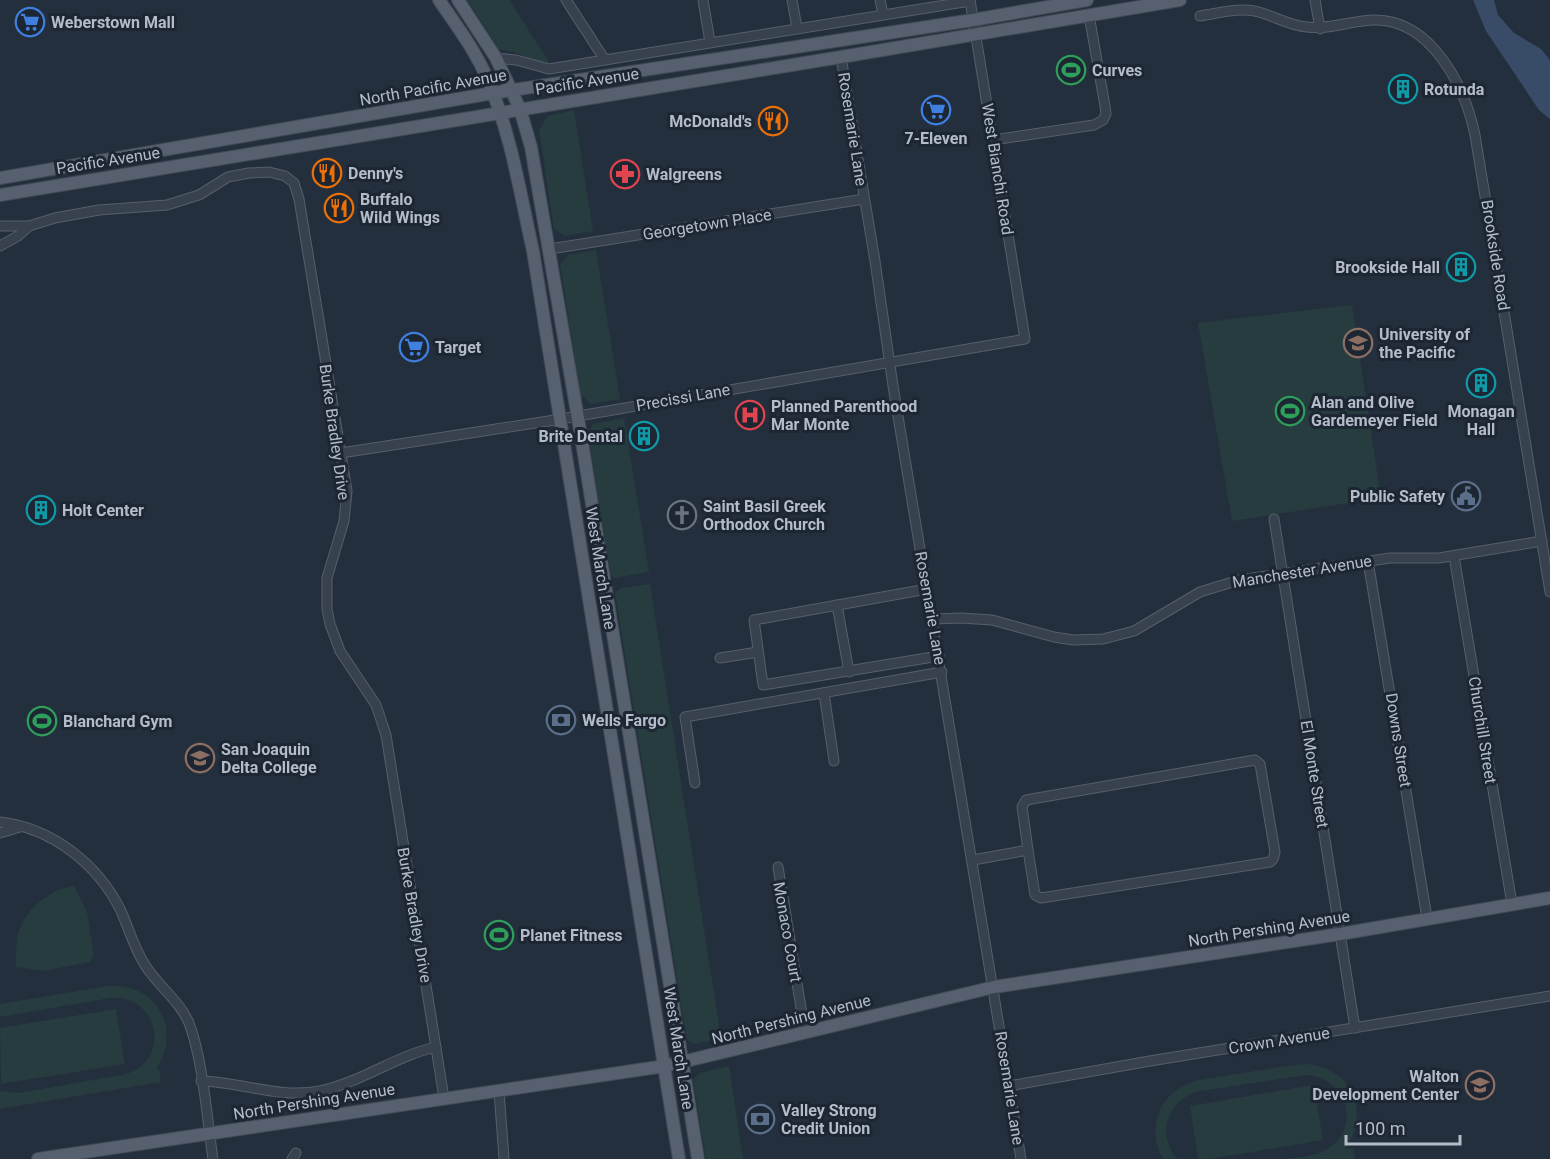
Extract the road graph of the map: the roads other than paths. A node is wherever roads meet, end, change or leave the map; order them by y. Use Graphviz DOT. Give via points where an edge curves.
graph roads {
  1 [pos="439,0"];
  2 [pos="458,0"];
  3 [pos="566,0"];
  4 [pos="703,0"];
  5 [pos="792,0"];
  6 [pos="880,0"];
  7 [pos="970,0"];
  8 [pos="1087,0"];
  9 [pos="1126,0"];
  10 [pos="1180,0"];
  11 [pos="1314,0"];
  12 [pos="883,14"];
  13 [pos="1089,15"];
  14 [pos="1200,16"];
  15 [pos="974,20"];
  16 [pos="797,28"];
  17 [pos="1320,29"];
  18 [pos="976,34"];
  19 [pos="875,35"];
  20 [pos="710,42"];
  21 [pos="841,57"];
  22 [pos="496,58"];
  23 [pos="605,60"];
  24 [pos="512,90"];
  25 [pos="493,93"];
  26 [pos="520,109"];
  27 [pos="501,112"];
  28 [pos="993,141"];
  29 [pos="123,156"];
  30 [pos="0,178"];
  31 [pos="49,187"];
  32 [pos="0,195"];
  33 [pos="864,199"];
  34 [pos="0,226"];
  35 [pos="29,226"];
  36 [pos="0,246"];
  37 [pos="550,249"];
  38 [pos="1025,339"];
  39 [pos="890,361"];
  40 [pos="578,416"];
  41 [pos="561,419"];
  42 [pos="340,453"];
  43 [pos="1274,519"];
  44 [pos="1542,541"];
  45 [pos="1454,556"];
  46 [pos="1368,561"];
  47 [pos="1283,572"];
  48 [pos="927,590"];
  49 [pos="1550,592"];
  50 [pos="837,605"];
  51 [pos="933,619"];
  52 [pos="758,652"];
  53 [pos="939,656"];
  54 [pos="720,658"];
  55 [pos="849,672"];
  56 [pos="942,672"];
  57 [pos="824,693"];
  58 [pos="834,761"];
  59 [pos="695,783"];
  60 [pos="0,822"];
  61 [pos="20,827"];
  62 [pos="0,833"];
  63 [pos="1028,850"];
  64 [pos="973,860"];
  65 [pos="777,867"];
  66 [pos="1550,898"];
  67 [pos="1512,904"];
  68 [pos="1428,918"];
  69 [pos="1340,934"];
  70 [pos="994,987"];
  71 [pos="1550,996"];
  72 [pos="1355,1028"];
  73 [pos="806,1032"];
  74 [pos="436,1047"];
  75 [pos="683,1062"];
  76 [pos="665,1066"];
  77 [pos="201,1081"];
  78 [pos="1009,1086"];
  79 [pos="499,1090"];
  80 [pos="444,1098"];
  81 [pos="208,1133"];
  82 [pos="38,1159"];
  83 [pos="213,1159"];
  84 [pos="504,1159"];
  85 [pos="679,1159"];
  86 [pos="698,1159"];
  87 [pos="1021,1159"];
  1 -- 25 [label="main road, West March Lane" via="478,59"];
  2 -- 22 [label="main road, West March Lane"];
  3 -- 23 [label="street"];
  4 -- 20 [label="street"];
  5 -- 16 [label="street"];
  6 -- 12 [label="street"];
  7 -- 12 [label="street, Pacific Avenue"];
  7 -- 15 [label="street, West Bianchi Road"];
  8 -- 15 [label="main road, North Pacific Avenue"];
  9 -- 13 [label="main road" via="1117,7"];
  10 -- 13 [label="main road, Pacific Avenue"];
  11 -- 17 [label="street"];
  12 -- 16 [label="street, Pacific Avenue"];
  13 -- 18 [label="main road, Pacific Avenue"];
  13 -- 28 [label="street" via="1104,120 1094,125"];
  14 -- 17 [label="street, Brookside Road" via="1253,11"];
  15 -- 18 [label="street, West Bianchi Road"];
  15 -- 19 [label="main road, North Pacific Avenue"];
  16 -- 20 [label="street, Pacific Avenue"];
  17 -- 44 [label="street, Brookside Road" via="1374,20 1409,27 1431,45 1465,99 1483,175"];
  18 -- 21 [label="main road, Pacific Avenue"];
  18 -- 28 [label="street, West Bianchi Road"];
  19 -- 21 [label="main road" via="845,49"];
  19 -- 24 [label="main road, North Pacific Avenue"];
  20 -- 23 [label="street, Pacific Avenue"];
  21 -- 26 [label="main road, Pacific Avenue"];
  21 -- 33 [label="street, Rosemarie Lane"];
  22 -- 23 [label="street, Pacific Avenue" via="549,69"];
  22 -- 24 [label="main road, West March Lane"];
  24 -- 25 [label="main road, North Pacific Avenue"];
  24 -- 26 [label="main road, West March Lane"];
  25 -- 27 [label="main road, West March Lane"];
  25 -- 29 [label="main road, North Pacific Avenue"];
  26 -- 27 [label="main road, Pacific Avenue"];
  26 -- 37 [label="main road, West March Lane"];
  27 -- 31 [label="main road, Pacific Avenue"];
  27 -- 41 [label="main road, West March Lane" via="533,251"];
  28 -- 38 [label="street, West Bianchi Road"];
  29 -- 30 [label="main road, North Pacific Avenue"];
  29 -- 31 [label="main road" via="110,170 56,180"];
  31 -- 32 [label="main road, Pacific Avenue"];
  33 -- 37 [label="street, Georgetown Place"];
  33 -- 39 [label="street, Rosemarie Lane"];
  34 -- 35 [label="street, Burke Bradley Drive"];
  35 -- 36 [label="street, Burke Bradley Drive"];
  35 -- 42 [label="street, Burke Bradley Drive" via="99,210 183,201 238,175 269,172 290,179 299,199"];
  37 -- 40 [label="main road, West March Lane"];
  38 -- 39 [label="street, Precissi Lane"];
  39 -- 40 [label="street, Precissi Lane"];
  39 -- 48 [label="street, Rosemarie Lane"];
  40 -- 41 [label="street, Precissi Lane"];
  40 -- 75 [label="main road, West March Lane"];
  41 -- 42 [label="street, Precissi Lane"];
  41 -- 76 [label="main road, West March Lane"];
  42 -- 74 [label="street, Burke Bradley Drive" via="346,506 327,578 327,609 340,651 376,705 386,735"];
  43 -- 47 [label="street, El Monte Street"];
  44 -- 45 [label="street, Manchester Avenue"];
  44 -- 49 [label="street, Brookside Road"];
  45 -- 46 [label="street, Manchester Avenue"];
  45 -- 67 [label="street, Churchill Street"];
  46 -- 47 [label="street, Manchester Avenue"];
  46 -- 68 [label="street, Downs Street"];
  47 -- 51 [label="street, Manchester Avenue" via="1200,592 1134,631 1103,639 1063,638 992,620"];
  47 -- 69 [label="street, El Monte Street"];
  48 -- 50 [label="street"];
  48 -- 51 [label="street, Rosemarie Lane"];
  50 -- 52 [label="street" via="753,620"];
  50 -- 55 [label="street"];
  51 -- 53 [label="street, Rosemarie Lane"];
  52 -- 54 [label="street"];
  52 -- 55 [label="street" via="763,686"];
  53 -- 55 [label="street"];
  53 -- 56 [label="street, Rosemarie Lane"];
  56 -- 57 [label="street"];
  56 -- 64 [label="street, Rosemarie Lane"];
  57 -- 58 [label="street"];
  57 -- 59 [label="street" via="685,717"];
  60 -- 61 [label="street"];
  61 -- 62 [label="street"];
  61 -- 77 [label="street" via="68,848 103,881 146,967 186,1018"];
  63 -- 63 [label="street" via="1035,895 1041,898 1270,862 1275,852 1260,764 1255,760 1026,800 1022,807"];
  63 -- 64 [label="street"];
  64 -- 70 [label="street, Rosemarie Lane"];
  65 -- 73 [label="street, Monaco Court"];
  66 -- 67 [label="main road, North Pershing Avenue"];
  67 -- 68 [label="main road, North Pershing Avenue"];
  68 -- 69 [label="main road, North Pershing Avenue"];
  69 -- 70 [label="main road, North Pershing Avenue"];
  69 -- 72 [label="street, El Monte Street"];
  70 -- 73 [label="main road, North Pershing Avenue"];
  70 -- 78 [label="street, Rosemarie Lane"];
  71 -- 72 [label="street, Crown Avenue"];
  72 -- 78 [label="street, Crown Avenue"];
  73 -- 75 [label="main road, North Pershing Avenue"];
  74 -- 77 [label="street" via="408,1054 361,1077 318,1091 264,1092"];
  74 -- 80 [label="street, Burke Bradley Drive"];
  75 -- 76 [label="main road, North Pershing Avenue"];
  75 -- 86 [label="main road, West March Lane"];
  76 -- 79 [label="main road, North Pershing Avenue"];
  76 -- 85 [label="main road, West March Lane"];
  77 -- 81 [label="street"];
  78 -- 87 [label="street, Rosemarie Lane"];
  79 -- 80 [label="main road, North Pershing Avenue"];
  79 -- 84 [label="street"];
  80 -- 81 [label="main road, North Pershing Avenue"];
  81 -- 82 [label="main road, North Pershing Avenue"];
  81 -- 83 [label="street"];
}
